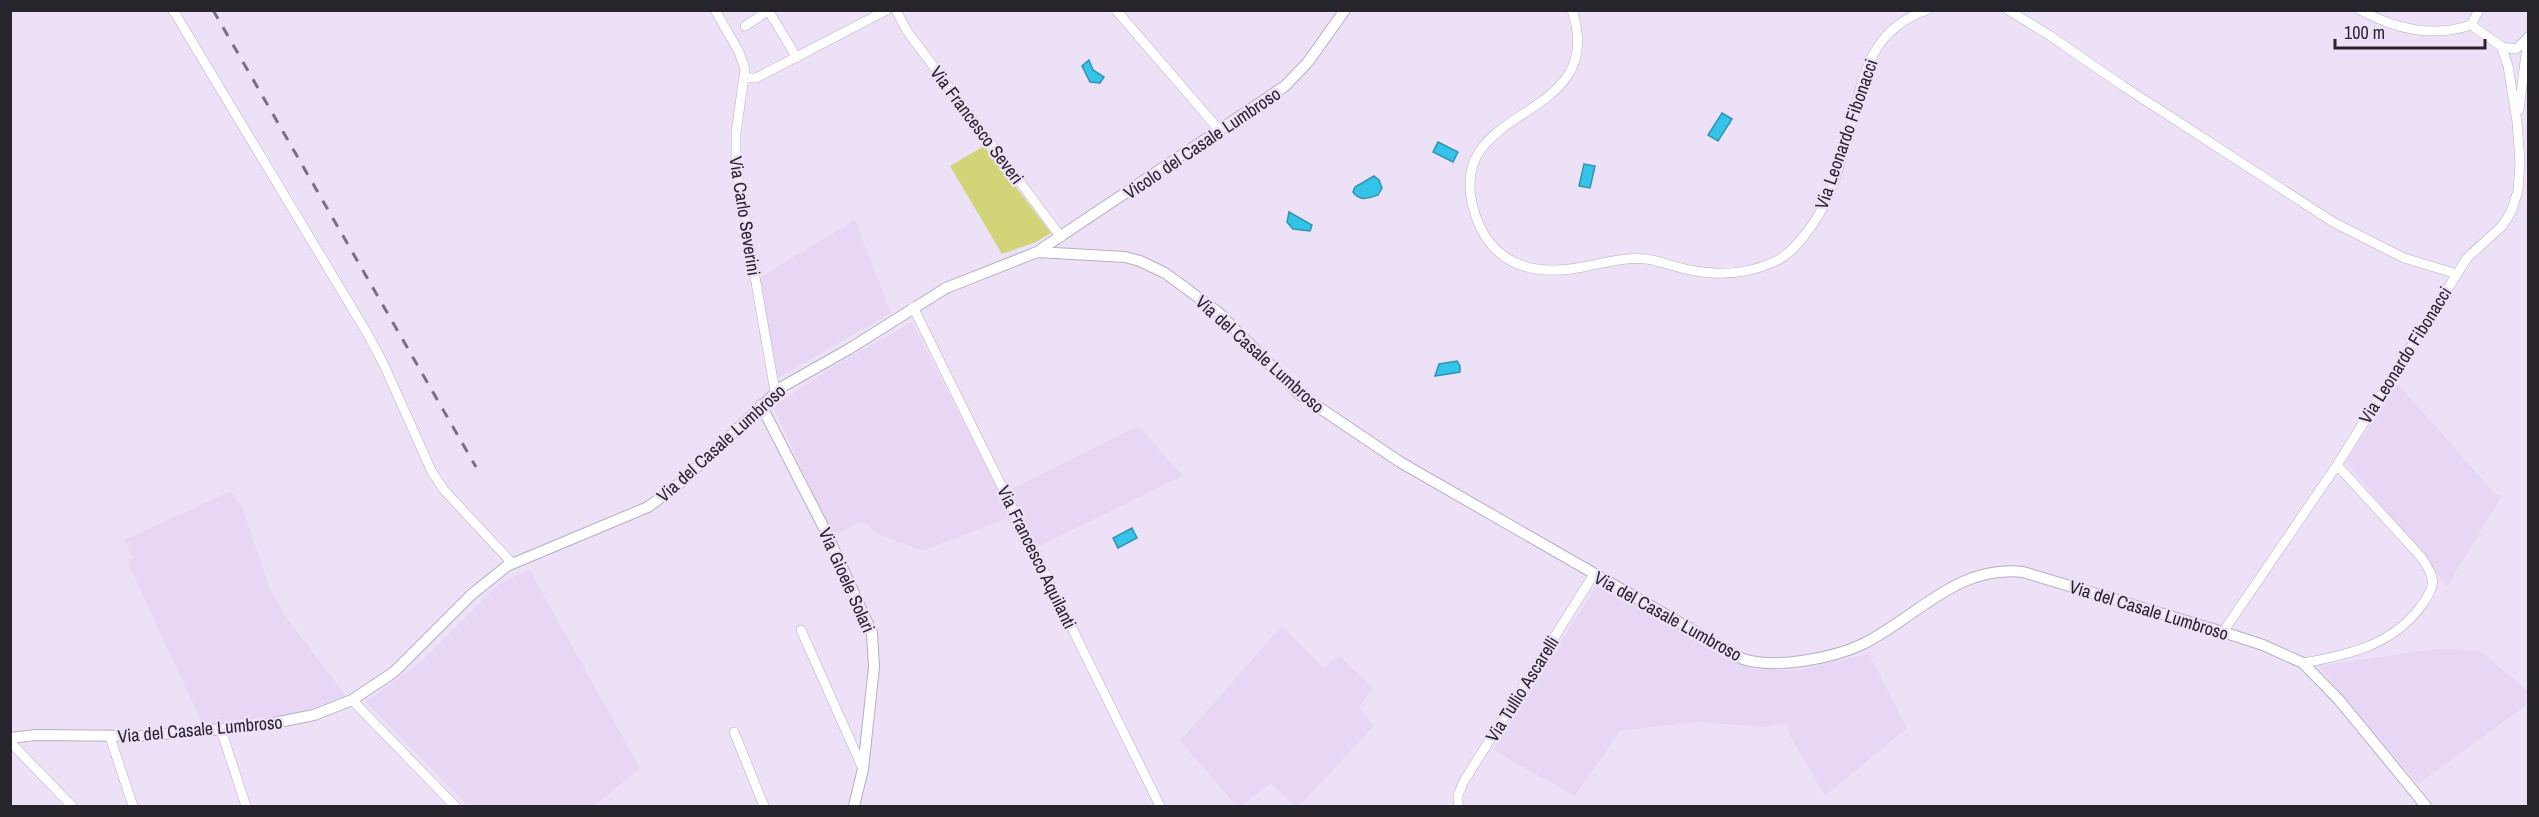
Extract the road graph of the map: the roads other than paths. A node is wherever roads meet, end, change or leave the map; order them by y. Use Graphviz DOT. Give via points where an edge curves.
graph roads {
  1 [pos="172,10"];
  2 [pos="715,10"];
  3 [pos="887,10"];
  4 [pos="896,10"];
  5 [pos="1116,10"];
  6 [pos="1345,10"];
  7 [pos="1572,10"];
  8 [pos="1927,10"];
  9 [pos="2008,10"];
  10 [pos="2478,10"];
  11 [pos="768,11"];
  12 [pos="2360,11"];
  13 [pos="2470,25"];
  14 [pos="745,26"];
  15 [pos="2528,37"];
  16 [pos="2502,47"];
  17 [pos="797,58"];
  18 [pos="744,78"];
  19 [pos="2517,122"];
  20 [pos="1220,131"];
  21 [pos="1061,237"];
  22 [pos="1037,252"];
  23 [pos="2457,274"];
  24 [pos="913,307"];
  25 [pos="775,392"];
  26 [pos="761,405"];
  27 [pos="2337,465"];
  28 [pos="512,563"];
  29 [pos="1594,574"];
  30 [pos="801,630"];
  31 [pos="2223,632"];
  32 [pos="2302,663"];
  33 [pos="352,700"];
  34 [pos="221,729"];
  35 [pos="734,732"];
  36 [pos="110,737"];
  37 [pos="10,740"];
  38 [pos="863,769"];
  39 [pos="72,807"];
  40 [pos="133,807"];
  41 [pos="246,807"];
  42 [pos="455,807"];
  43 [pos="764,807"];
  44 [pos="854,807"];
  45 [pos="1160,807"];
  46 [pos="1458,807"];
  47 [pos="2426,807"];
  1 -- 28 [label="street" via="367,333 432,472"];
  2 -- 18 [label="street, Via Carlo Severini" via="741,57"];
  3 -- 17 [label="street"];
  4 -- 21 [label="street, Via Francesco Severi" via="907,31"];
  5 -- 20 [label="street"];
  6 -- 20 [label="street, Vicolo del Casale Lumbroso" via="1292,81"];
  7 -- 8 [label="street, Via Leonardo Fibonacci" via="1576,48 1565,79 1545,101 1495,132 1477,156 1471,194 1483,233 1502,254 1533,270 1564,270 1636,259 1718,274 1775,262 1802,240 1830,195 1859,87 1873,53 1896,27"];
  9 -- 23 [label="street, Via Leonardo Fibonacci" via="2333,222 2404,258"];
  10 -- 13 [label="street"];
  11 -- 14 [label="street"];
  11 -- 17 [label="street"];
  12 -- 13 [label="street" via="2421,32 2447,32"];
  13 -- 16 [label="street"];
  15 -- 16 [label="street" via="2516,49"];
  15 -- 19 [label="street"];
  16 -- 19 [label="street"];
  17 -- 18 [label="street" via="756,78"];
  18 -- 25 [label="street, Via Carlo Severini" via="736,167"];
  19 -- 23 [label="street" via="2520,176 2511,212 2502,226 2473,250"];
  20 -- 21 [label="street, Vicolo del Casale Lumbroso"];
  21 -- 22 [label="street, Vicolo del Casale Lumbroso"];
  22 -- 24 [label="street, Via del Casale Lumbroso" via="955,284"];
  22 -- 29 [label="street, Via del Casale Lumbroso" via="1125,257 1165,273 1218,312 1287,384 1317,409 1391,457"];
  23 -- 27 [label="street, Via Leonardo Fibonacci"];
  24 -- 25 [label="street, Via del Casale Lumbroso"];
  24 -- 45 [label="street, Via Francesco Aquilanti"];
  25 -- 26 [label="street, Via del Casale Lumbroso"];
  26 -- 28 [label="street, Via del Casale Lumbroso" via="679,484 651,505"];
  26 -- 38 [label="street, Via Gioele Solari" via="871,629 875,657"];
  27 -- 31 [label="street, Via Leonardo Fibonacci"];
  27 -- 32 [label="street" via="2421,557 2434,585 2413,618 2397,632 2361,650"];
  28 -- 33 [label="street, Via del Casale Lumbroso" via="471,595 394,672"];
  29 -- 31 [label="street, Via del Casale Lumbroso" via="1734,655 1768,664 1805,661 1851,649 1956,584 1998,571 2032,575"];
  29 -- 46 [label="street, Via Tullio Ascarelli" via="1464,781"];
  30 -- 38 [label="street"];
  31 -- 32 [label="street, Via del Casale Lumbroso"];
  32 -- 47 [label="street, Via del Casale Lumbroso" via="2339,700"];
  33 -- 34 [label="street, Via del Casale Lumbroso" via="290,721"];
  33 -- 42 [label="street"];
  34 -- 36 [label="street, Via del Casale Lumbroso"];
  34 -- 41 [label="street"];
  35 -- 43 [label="street"];
  36 -- 37 [label="street, Via del Casale Lumbroso" via="45,734"];
  36 -- 40 [label="street"];
  37 -- 39 [label="street"];
  38 -- 44 [label="street, Via Gioele Solari"];
}
